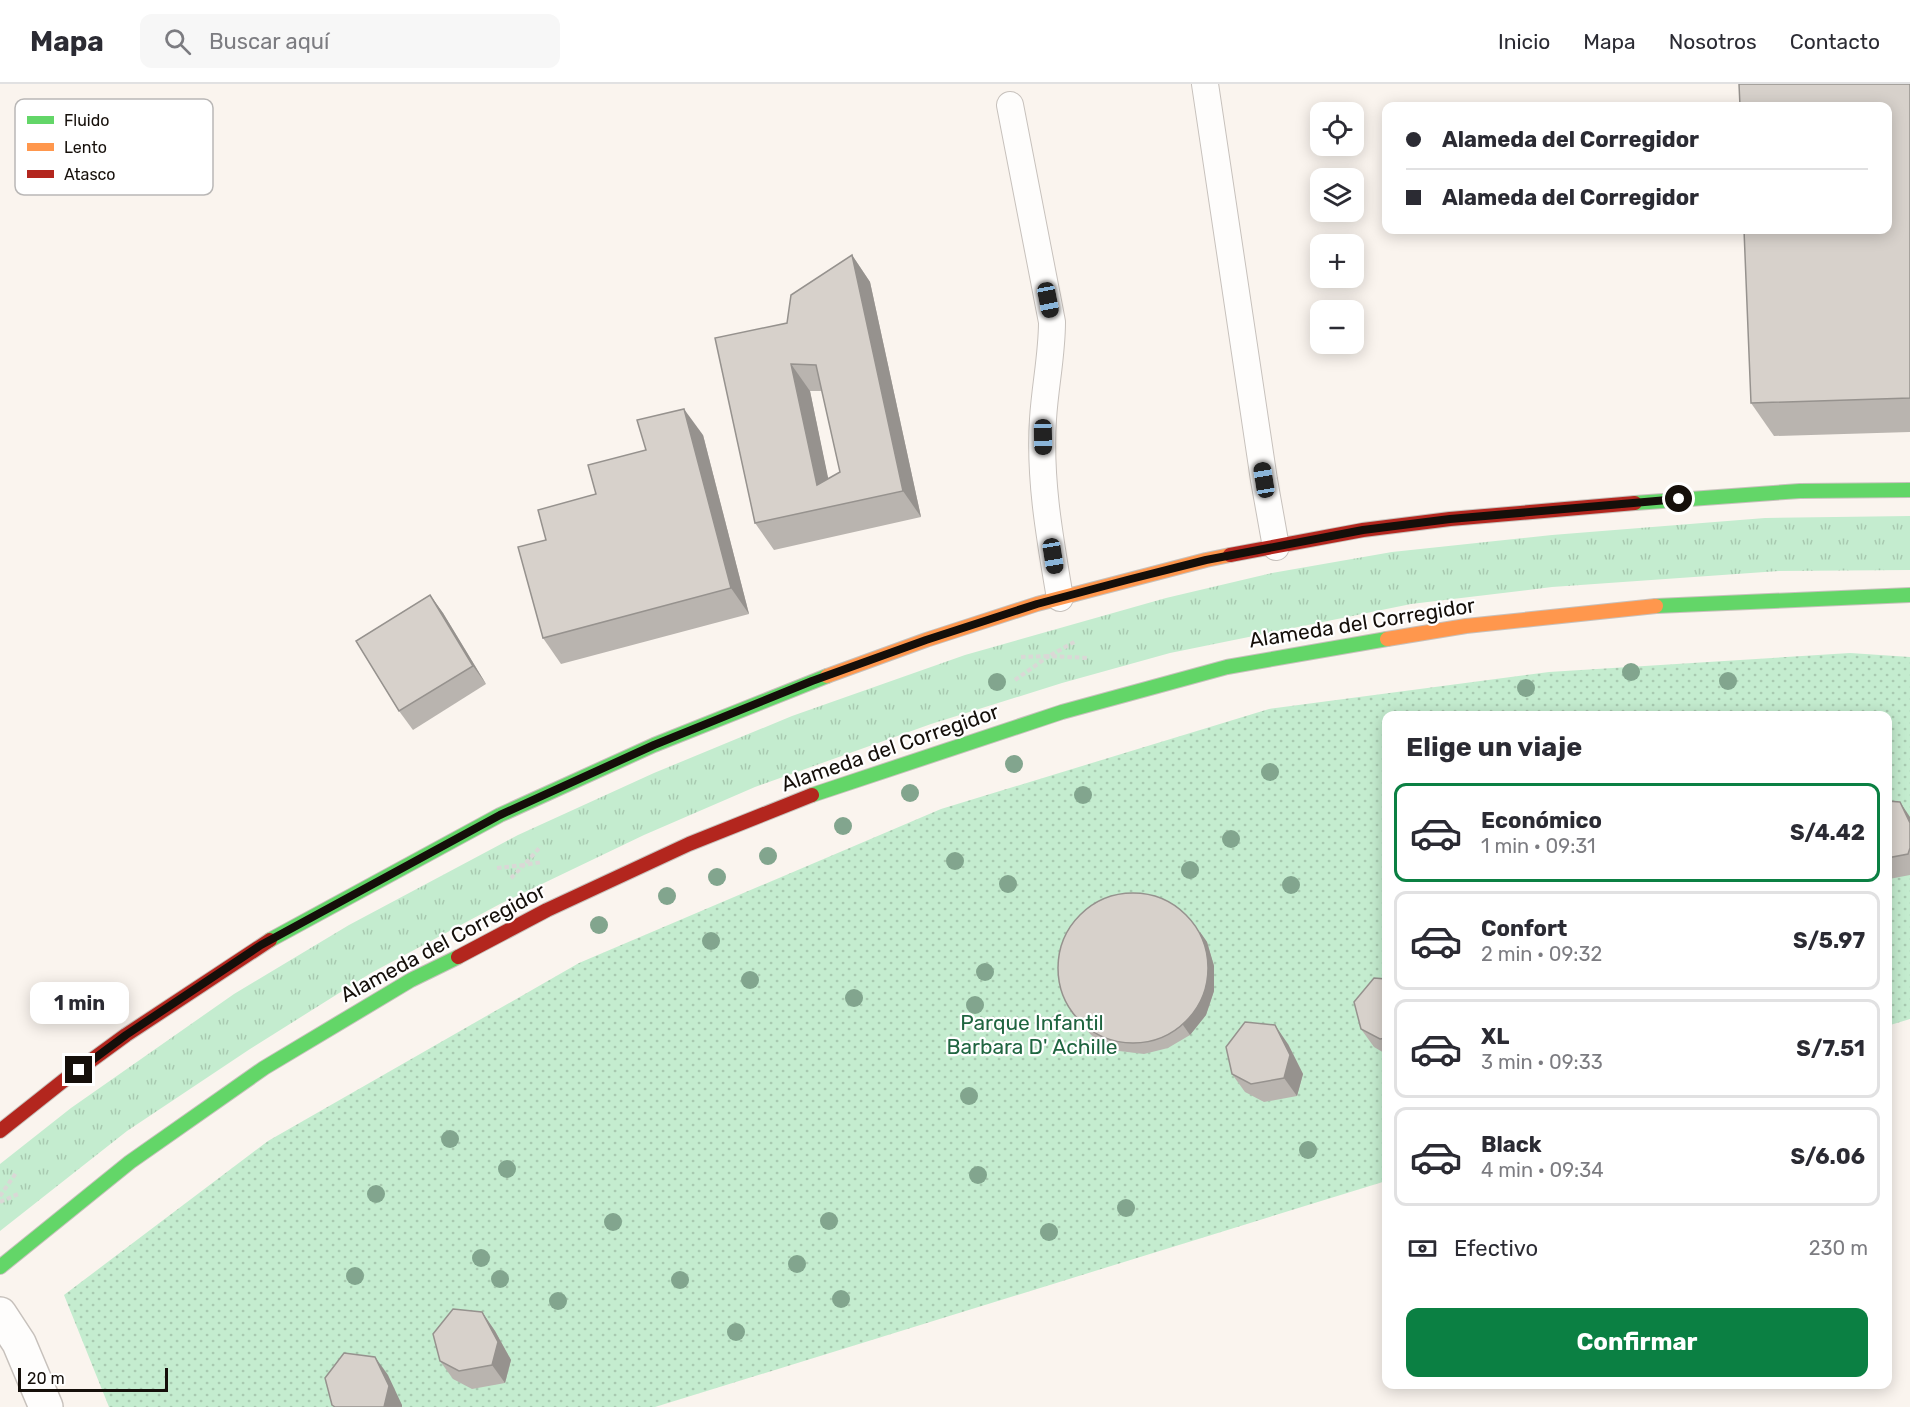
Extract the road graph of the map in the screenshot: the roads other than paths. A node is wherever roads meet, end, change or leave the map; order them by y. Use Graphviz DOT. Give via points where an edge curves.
graph roads {
  1 [pos="1204,84"];
  2 [pos="1010,105"];
  3 [pos="1910,490"];
  4 [pos="1276,547"];
  5 [pos="1910,595"];
  6 [pos="1060,598"];
  7 [pos="0,1131"];
  8 [pos="0,1267"];
  9 [pos="0,1314"];
  10 [pos="46,1407"];
  1 -- 4 [label="lane"];
  2 -- 6 [label="lane" via="1052,322 1043,419 1044,492"];
  3 -- 4 [label="main road" via="1800,491 1575,507 1363,530"];
  4 -- 6 [label="main road" via="1206,560"];
  5 -- 8 [label="main road, Alameda del Corregidor" via="1653,606 1466,626 1227,667 1062,712 832,787 679,849 547,910 411,980 264,1068 130,1162"];
  6 -- 7 [label="main road" via="812,681 654,745 500,815 261,945 126,1035"];
  9 -- 10 [label="street" via="19,1343"];
}
